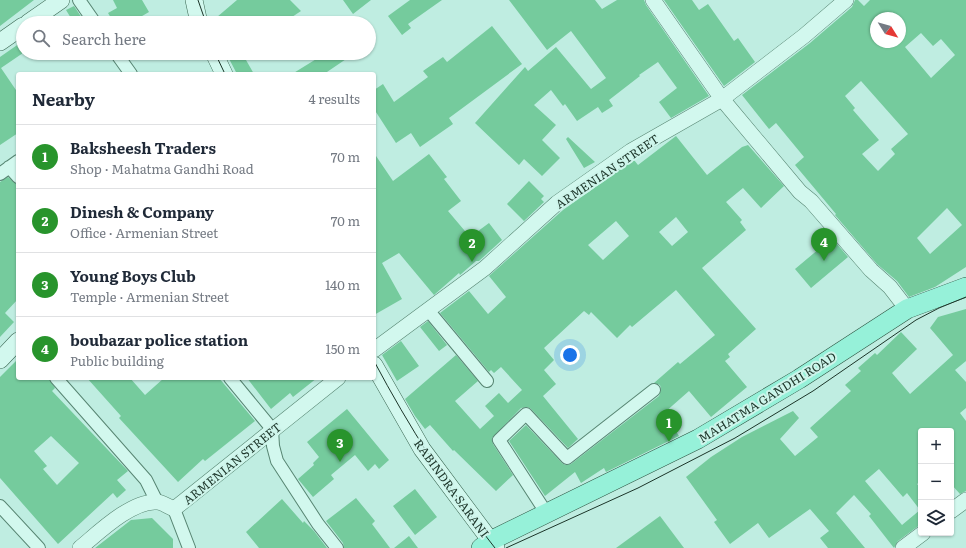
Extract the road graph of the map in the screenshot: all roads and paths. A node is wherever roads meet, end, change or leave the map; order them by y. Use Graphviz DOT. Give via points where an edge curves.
graph roads {
  1 [pos="61,0"];
  2 [pos="79,0"];
  3 [pos="194,0"];
  4 [pos="653,0"];
  5 [pos="846,0"];
  6 [pos="38,16"];
  7 [pos="90,16"];
  8 [pos="197,16"];
  9 [pos="16,31"];
  10 [pos="0,42"];
  11 [pos="121,60"];
  12 [pos="217,60"];
  13 [pos="130,72"];
  14 [pos="223,72"];
  15 [pos="722,99"];
  16 [pos="9,167"];
  17 [pos="16,175"];
  18 [pos="966,287"];
  19 [pos="907,309"];
  20 [pos="428,310"];
  21 [pos="16,343"];
  22 [pos="376,349"];
  23 [pos="0,360"];
  24 [pos="376,368"];
  25 [pos="58,380"];
  26 [pos="232,380"];
  27 [pos="335,380"];
  28 [pos="487,381"];
  29 [pos="654,390"];
  30 [pos="272,429"];
  31 [pos="966,500"];
  32 [pos="157,502"];
  33 [pos="0,506"];
  34 [pos="174,509"];
  35 [pos="954,509"];
  36 [pos="547,514"];
  37 [pos="919,536"];
  38 [pos="489,546"];
  39 [pos="39,548"];
  40 [pos="80,548"];
  41 [pos="189,548"];
  42 [pos="337,548"];
  43 [pos="903,548"];
  1 -- 6 [label="main road"];
  2 -- 7 [label="street"];
  3 -- 8 [label="main road"];
  4 -- 15 [label="street"];
  5 -- 15 [label="street, ARMENIAN STREET"];
  9 -- 10 [label="main road"];
  11 -- 13 [label="street"];
  12 -- 14 [label="main road"];
  15 -- 19 [label="street" via="800,192 811,201 871,270 890,287"];
  15 -- 20 [label="street, ARMENIAN STREET" via="631,151 557,203 485,268"];
  16 -- 17 [label="street"];
  18 -- 19 [label="main road, MAHATMA GANDHI ROAD"];
  19 -- 36 [label="main road, MAHATMA GANDHI ROAD" via="698,440"];
  20 -- 22 [label="street, ARMENIAN STREET"];
  20 -- 28 [label="street"];
  21 -- 23 [label="main road"];
  24 -- 38 [label="main road, RABINDRA SARANI" via="422,449"];
  25 -- 32 [label="street" via="146,480"];
  26 -- 30 [label="street"];
  27 -- 30 [label="street, ARMENIAN STREET"];
  29 -- 36 [label="street" via="567,458 526,414 499,440"];
  30 -- 34 [label="street, ARMENIAN STREET"];
  30 -- 42 [label="street" via="272,446 276,461"];
  31 -- 35 [label="street"];
  32 -- 34 [label="street, ARMENIAN STREET"];
  32 -- 40 [label="street" via="134,507 109,523"];
  33 -- 39 [label="street"];
  34 -- 41 [label="street"];
  36 -- 38 [label="main road, MAHATMA GANDHI ROAD"];
  37 -- 43 [label="street"];
}
